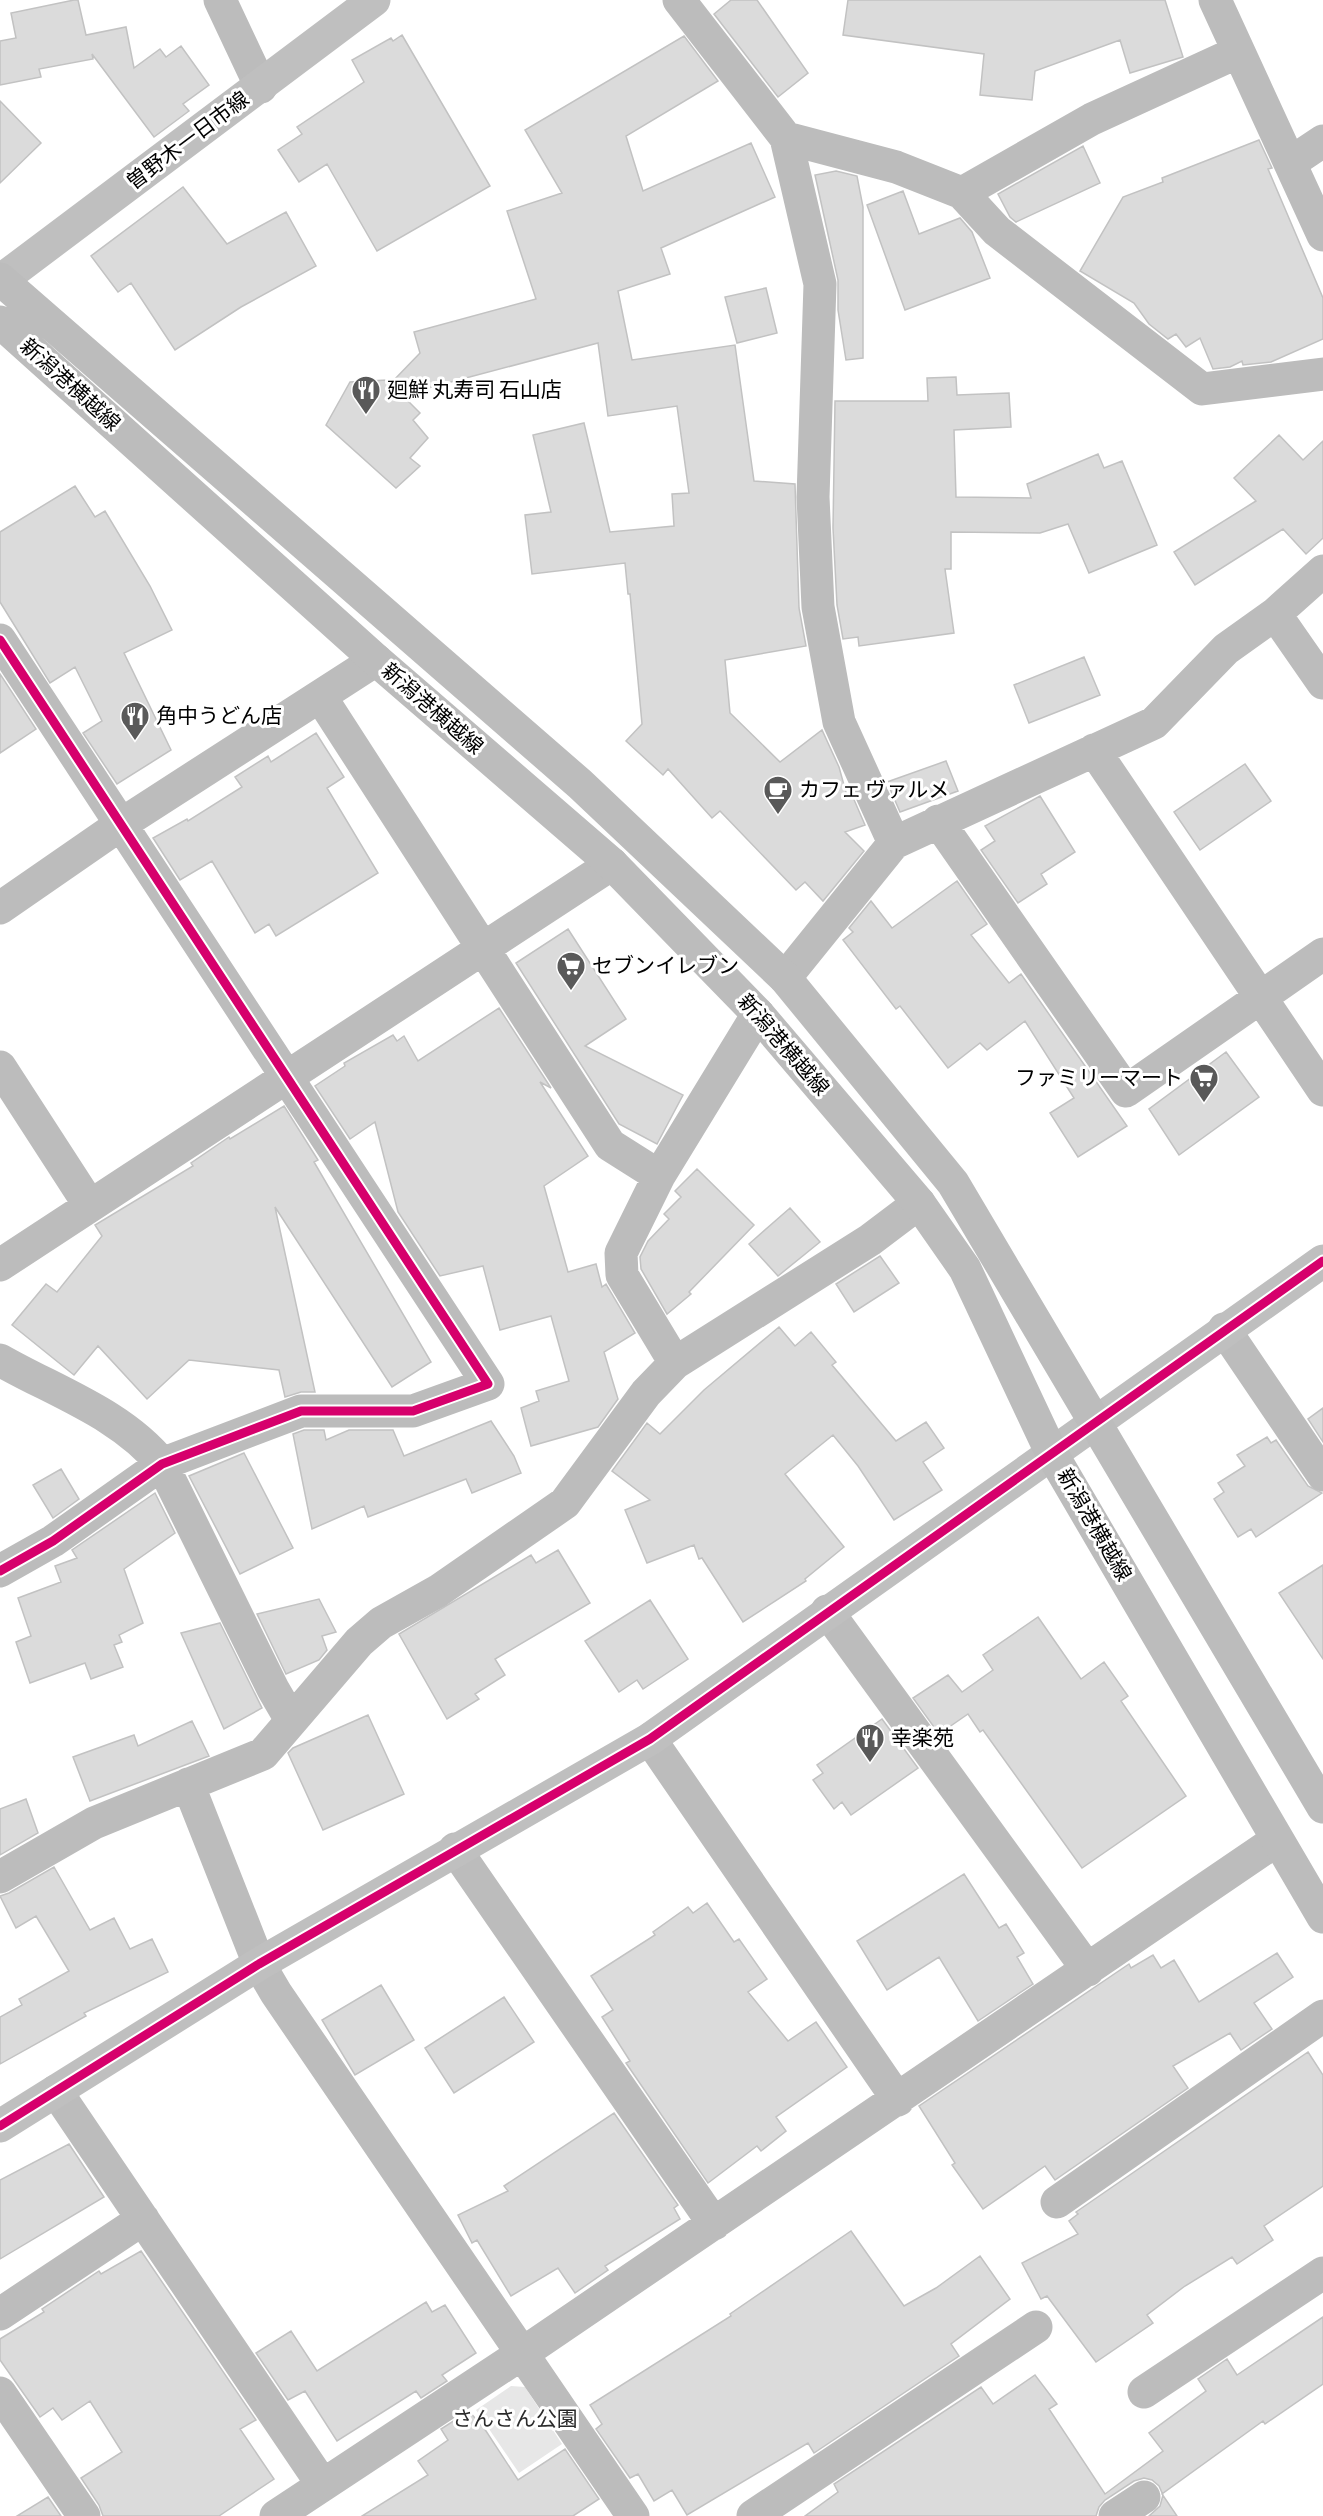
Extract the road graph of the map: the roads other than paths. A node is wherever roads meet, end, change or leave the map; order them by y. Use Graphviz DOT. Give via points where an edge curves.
graph roads {
  1 [pos="220,0"];
  2 [pos="374,0"];
  3 [pos="679,0"];
  4 [pos="1215,0"];
  5 [pos="1239,52"];
  6 [pos="261,87"];
  7 [pos="786,138"];
  8 [pos="1323,141"];
  9 [pos="1290,163"];
  10 [pos="962,193"];
  11 [pos="1323,235"];
  12 [pos="0,280"];
  13 [pos="0,322"];
  14 [pos="1323,374"];
  15 [pos="1323,571"];
  16 [pos="1275,614"];
  17 [pos="0,640"];
  18 [pos="376,660"];
  19 [pos="1323,683"];
  20 [pos="321,696"];
  21 [pos="1094,750"];
  22 [pos="938,821"];
  23 [pos="120,825"];
  24 [pos="894,843"];
  25 [pos="612,864"];
  26 [pos="0,908"];
  27 [pos="483,949"];
  28 [pos="1323,954"];
  29 [pos="785,978"];
  30 [pos="1260,998"];
  31 [pos="758,1014"];
  32 [pos="0,1067"];
  33 [pos="284,1077"];
  34 [pos="1323,1090"];
  35 [pos="659,1176"];
  36 [pos="919,1203"];
  37 [pos="90,1206"];
  38 [pos="1323,1261"];
  39 [pos="0,1265"];
  40 [pos="1224,1329"];
  41 [pos="0,1360"];
  42 [pos="675,1364"];
  43 [pos="1098,1423"];
  44 [pos="1052,1454"];
  45 [pos="162,1464"];
  46 [pos="1323,1475"];
  47 [pos="0,1571"];
  48 [pos="827,1611"];
  49 [pos="291,1720"];
  50 [pos="650,1739"];
  51 [pos="188,1784"];
  52 [pos="1322,1805"];
  53 [pos="1277,1840"];
  54 [pos="455,1849"];
  55 [pos="0,1877"];
  56 [pos="1323,1917"];
  57 [pos="260,1964"];
  58 [pos="1088,1970"];
  59 [pos="1323,2016"];
  60 [pos="56,2091"];
  61 [pos="898,2100"];
  62 [pos="0,2126"];
  63 [pos="1056,2202"];
  64 [pos="143,2219"];
  65 [pos="714,2224"];
  66 [pos="1323,2273"];
  67 [pos="0,2314"];
  68 [pos="1035,2327"];
  69 [pos="523,2353"];
  70 [pos="1144,2392"];
  71 [pos="0,2393"];
  72 [pos="321,2484"];
  73 [pos="1144,2497"];
  74 [pos="84,2516"];
  75 [pos="276,2516"];
  76 [pos="633,2516"];
  77 [pos="753,2516"];
  78 [pos="1115,2516"];
  1 -- 6 [label="street"];
  2 -- 6 [label="street, 曽野木一日市線"];
  3 -- 7 [label="street"];
  4 -- 5 [label="street"];
  5 -- 9 [label="street"];
  5 -- 10 [label="street" via="1092,119"];
  6 -- 12 [label="street, 曽野木一日市線"];
  7 -- 10 [label="street" via="896,167"];
  7 -- 24 [label="street" via="820,284 813,497 818,607 839,722"];
  8 -- 9 [label="street"];
  9 -- 11 [label="street"];
  10 -- 14 [label="street" via="997,231 1202,389"];
  12 -- 29 [label="street, 新潟港横越線" via="580,784"];
  13 -- 18 [label="street, 新潟港横越線"];
  15 -- 16 [label="street"];
  16 -- 19 [label="street"];
  16 -- 21 [label="street" via="1226,649 1154,723"];
  17 -- 23 [label="street"];
  18 -- 20 [label="street"];
  18 -- 25 [label="street, 新潟港横越線"];
  20 -- 23 [label="street"];
  20 -- 27 [label="street"];
  21 -- 22 [label="street"];
  21 -- 30 [label="street"];
  22 -- 24 [label="street"];
  22 -- 30 [label="street" via="1126,1091"];
  23 -- 26 [label="street"];
  23 -- 33 [label="street"];
  24 -- 29 [label="street"];
  25 -- 27 [label="street"];
  25 -- 31 [label="street, 新潟港横越線"];
  27 -- 33 [label="street"];
  27 -- 35 [label="street" via="610,1145"];
  28 -- 30 [label="street"];
  29 -- 43 [label="street, 新潟港横越線" via="954,1183"];
  30 -- 34 [label="street"];
  31 -- 35 [label="street"];
  31 -- 36 [label="street, 新潟港横越線"];
  32 -- 37 [label="street"];
  33 -- 37 [label="street"];
  33 -- 45 [label="street" via="488,1383 413,1411 301,1411"];
  35 -- 42 [label="street" via="621,1254 622,1275"];
  36 -- 42 [label="street" via="870,1240"];
  36 -- 44 [label="street, 新潟港横越線" via="965,1269"];
  37 -- 39 [label="street"];
  38 -- 40 [label="street"];
  40 -- 43 [label="street"];
  40 -- 46 [label="street"];
  41 -- 45 [label="street" via="97,1411 150,1449"];
  42 -- 49 [label="street" via="646,1393 565,1503 535,1527 381,1623 359,1642"];
  43 -- 44 [label="street"];
  43 -- 52 [label="street, 新潟港横越線"];
  44 -- 48 [label="street"];
  44 -- 53 [label="street, 新潟港横越線"];
  45 -- 47 [label="street" via="53,1541"];
  45 -- 49 [label="street"];
  48 -- 50 [label="street"];
  48 -- 58 [label="street"];
  49 -- 51 [label="street" via="263,1754"];
  50 -- 54 [label="street"];
  50 -- 61 [label="street"];
  51 -- 55 [label="street" via="94,1823"];
  51 -- 57 [label="street"];
  53 -- 56 [label="street, 新潟港横越線"];
  53 -- 58 [label="street"];
  54 -- 57 [label="street"];
  54 -- 65 [label="street"];
  57 -- 60 [label="street"];
  57 -- 69 [label="street"];
  58 -- 61 [label="street"];
  59 -- 63 [label="street"];
  60 -- 62 [label="street"];
  60 -- 64 [label="street"];
  61 -- 65 [label="street"];
  64 -- 67 [label="street"];
  64 -- 72 [label="street"];
  65 -- 69 [label="street"];
  66 -- 70 [label="street"];
  68 -- 77 [label="street"];
  69 -- 72 [label="street"];
  69 -- 76 [label="street"];
  71 -- 74 [label="street"];
  72 -- 75 [label="street"];
  73 -- 78 [label="street"];
}
